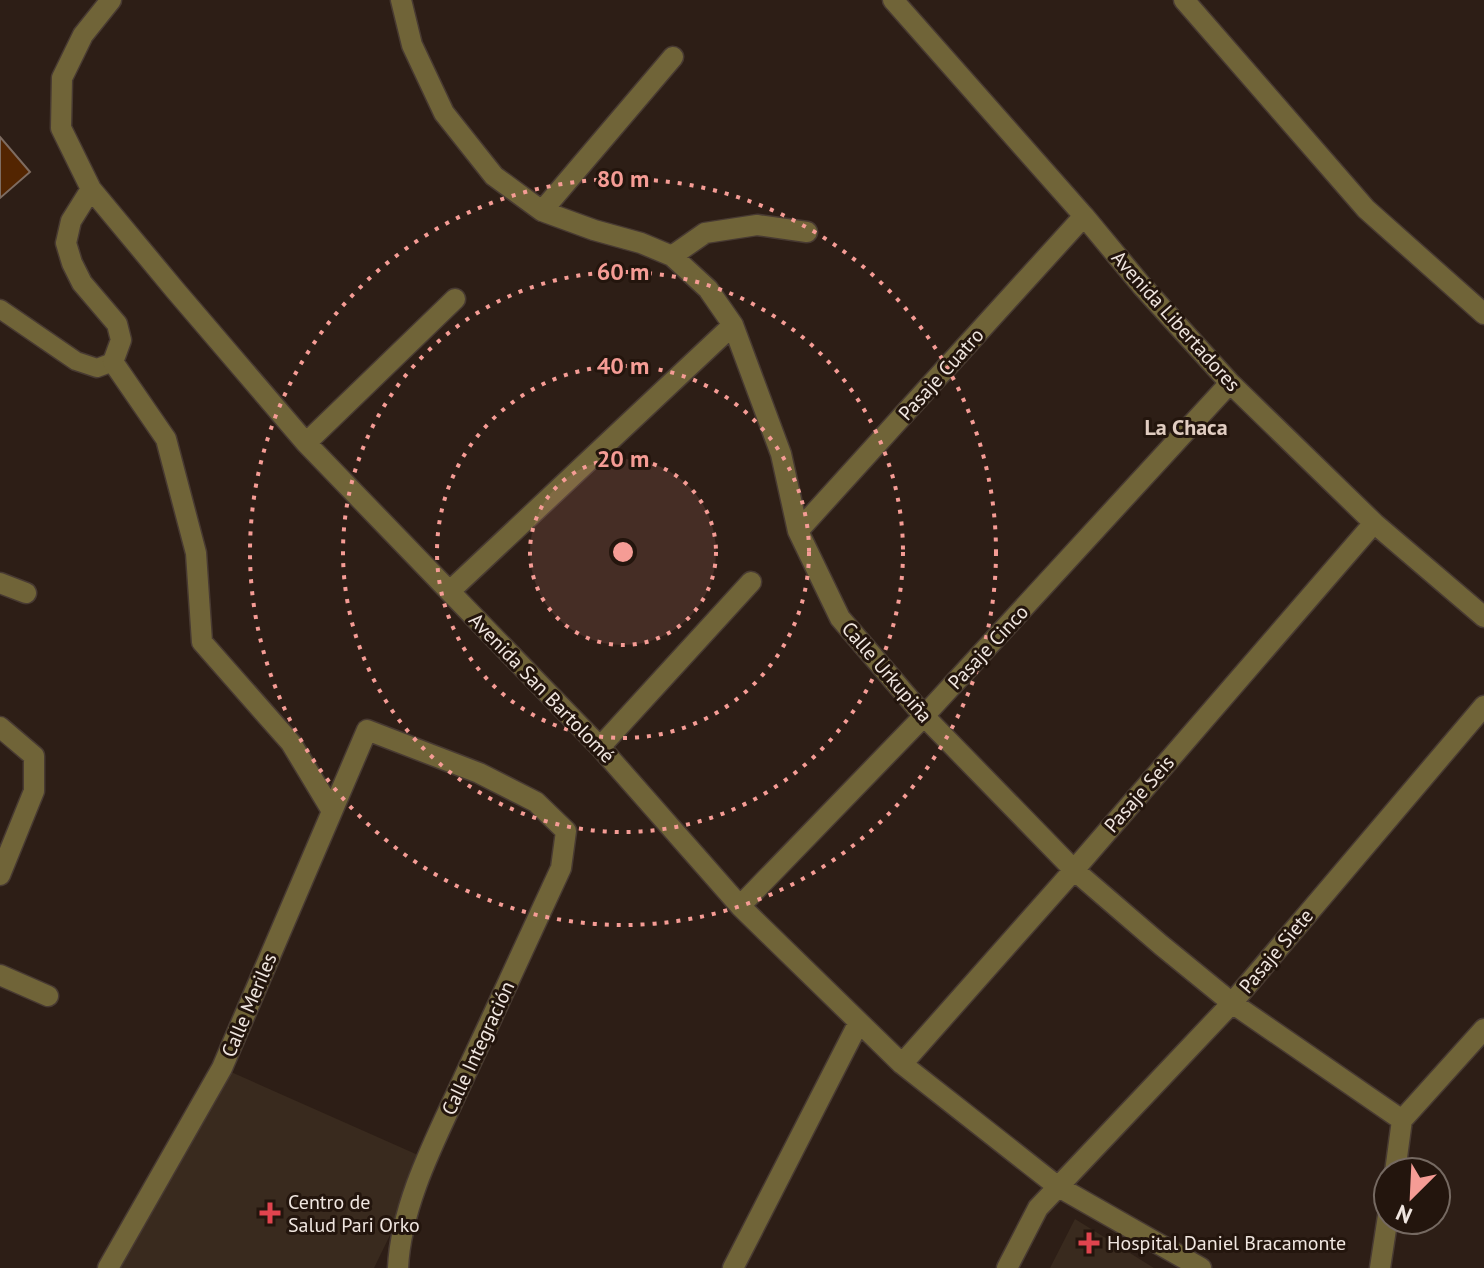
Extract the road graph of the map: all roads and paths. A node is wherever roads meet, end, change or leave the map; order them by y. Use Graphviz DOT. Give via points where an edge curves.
graph roads {
  1 [pos="111,0"];
  2 [pos="401,0"];
  3 [pos="893,0"];
  4 [pos="1184,0"];
  5 [pos="673,57"];
  6 [pos="91,189"];
  7 [pos="542,211"];
  8 [pos="1084,216"];
  9 [pos="807,232"];
  10 [pos="672,256"];
  11 [pos="455,299"];
  12 [pos="0,309"];
  13 [pos="1484,314"];
  14 [pos="733,325"];
  15 [pos="113,362"];
  16 [pos="1230,383"];
  17 [pos="306,443"];
  18 [pos="1374,523"];
  19 [pos="798,531"];
  20 [pos="751,582"];
  21 [pos="0,583"];
  22 [pos="450,591"];
  23 [pos="26,593"];
  24 [pos="1484,617"];
  25 [pos="1484,706"];
  26 [pos="924,716"];
  27 [pos="0,727"];
  28 [pos="600,747"];
  29 [pos="332,811"];
  30 [pos="566,831"];
  31 [pos="1074,870"];
  32 [pos="0,875"];
  33 [pos="740,906"];
  34 [pos="0,975"];
  35 [pos="48,996"];
  36 [pos="1232,1003"];
  37 [pos="859,1022"];
  38 [pos="1484,1029"];
  39 [pos="902,1064"];
  40 [pos="1402,1120"];
  41 [pos="1397,1156"];
  42 [pos="1057,1186"];
  43 [pos="1385,1236"];
  44 [pos="108,1268"];
  45 [pos="398,1268"];
  46 [pos="733,1268"];
  47 [pos="1007,1268"];
  48 [pos="1201,1268"];
  49 [pos="1380,1268"];
  1 -- 6 [label="street, Avenida San Bartolomé" via="83,35 62,78 61,128"];
  2 -- 7 [label="street, Calle Urkupiña" via="412,45 444,113 494,176"];
  3 -- 8 [label="street, Avenida Libertadores"];
  4 -- 13 [label="street" via="1366,209"];
  5 -- 7 [label="street"];
  6 -- 15 [label="street" via="71,221 66,243 82,283 117,324 121,340"];
  6 -- 17 [label="street, Avenida San Bartolomé"];
  7 -- 10 [label="street, Calle Urkupiña"];
  8 -- 16 [label="street, Avenida Libertadores"];
  8 -- 19 [label="street, Pasaje Cuatro"];
  9 -- 10 [label="street" via="757,225 705,233"];
  10 -- 14 [label="street, Calle Urkupiña" via="708,289"];
  11 -- 17 [label="street"];
  12 -- 15 [label="lane" via="76,361 97,368"];
  14 -- 19 [label="street, Calle Urkupiña" via="781,454"];
  14 -- 22 [label="street"];
  15 -- 29 [label="street" via="166,439 196,553 202,642 291,743"];
  16 -- 18 [label="street, Avenida Libertadores"];
  16 -- 26 [label="street, Pasaje Cinco"];
  17 -- 22 [label="street, Avenida San Bartolomé"];
  18 -- 24 [label="street, Avenida Libertadores"];
  18 -- 31 [label="street, Pasaje Seis"];
  19 -- 26 [label="street, Calle Urkupiña" via="840,618"];
  20 -- 28 [label="street"];
  21 -- 23 [label="street"];
  22 -- 28 [label="street, Avenida San Bartolomé"];
  25 -- 36 [label="street, Pasaje Siete"];
  26 -- 31 [label="street, Calle Urkupiña"];
  26 -- 33 [label="street, Pasaje Cinco"];
  27 -- 32 [label="street" via="34,756 34,791"];
  28 -- 33 [label="street, Avenida San Bartolomé"];
  29 -- 30 [label="street, Calle Meriles" via="367,730 479,773 536,802"];
  29 -- 44 [label="street, Calle Meriles" via="222,1068"];
  30 -- 45 [label="street, Calle Integración" via="561,868 427,1159 408,1213"];
  31 -- 36 [label="street, Calle Urkupiña"];
  31 -- 39 [label="street, Pasaje Seis"];
  33 -- 37 [label="street, Avenida San Bartolomé"];
  34 -- 35 [label="street"];
  36 -- 40 [label="street, Calle Urkupiña"];
  36 -- 42 [label="street, Pasaje Siete"];
  37 -- 39 [label="street, Avenida San Bartolomé"];
  37 -- 46 [label="street"];
  38 -- 40 [label="street"];
  39 -- 42 [label="street, Avenida San Bartolomé"];
  40 -- 41 [label="street"];
  42 -- 47 [label="street, Pasaje Siete" via="1038,1208"];
  42 -- 48 [label="street, Avenida San Bartolomé"];
  43 -- 49 [label="street"];
}
